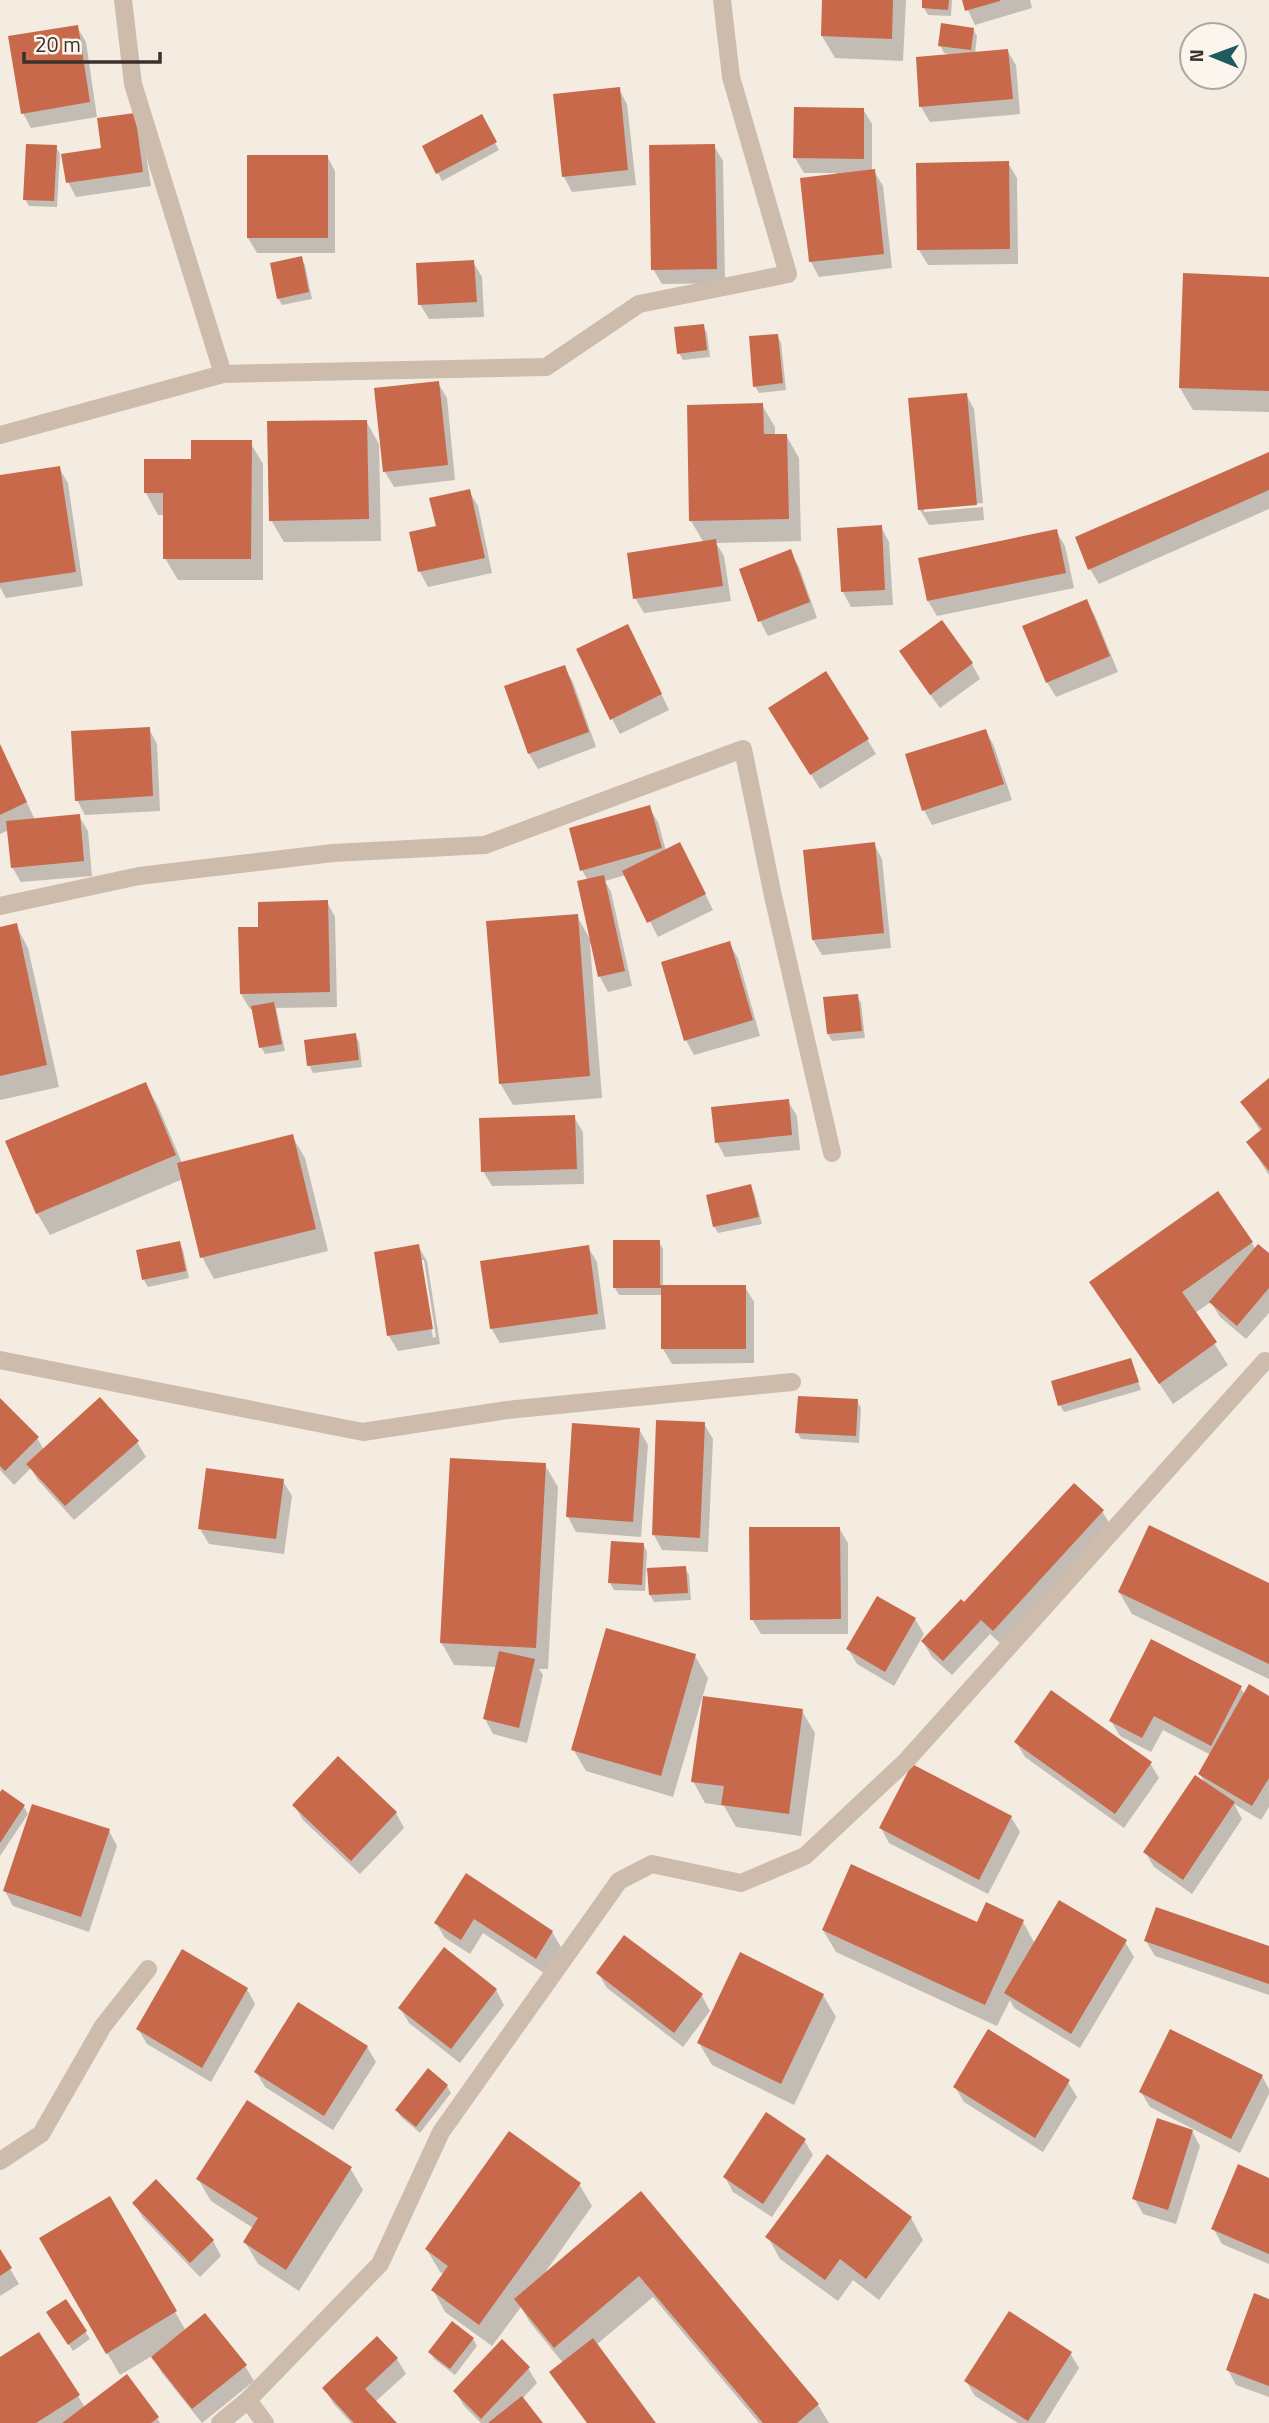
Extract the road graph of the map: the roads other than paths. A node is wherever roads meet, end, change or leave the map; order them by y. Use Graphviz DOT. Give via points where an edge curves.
graph roads {
  1 [pos="123,0"];
  2 [pos="722,0"];
  3 [pos="223,374"];
  4 [pos="0,435"];
  5 [pos="0,906"];
  6 [pos="832,1153"];
  7 [pos="0,1360"];
  8 [pos="1265,1361"];
  9 [pos="792,1382"];
  10 [pos="148,1969"];
  11 [pos="0,2161"];
  12 [pos="248,2400"];
  13 [pos="220,2423"];
  14 [pos="265,2423"];
  1 -- 3 [label="street" via="133,84"];
  2 -- 3 [label="street" via="731,77 788,275 639,304 546,367"];
  3 -- 4 [label="street"];
  5 -- 6 [label="street" via="139,876 333,853 485,845 743,749"];
  7 -- 9 [label="street" via="363,1432 507,1410"];
  8 -- 12 [label="street" via="906,1761 805,1856 741,1883 652,1864 620,1881 441,2132 380,2264"];
  10 -- 11 [label="street" via="103,2026 41,2134"];
  12 -- 13 [label="street"];
  12 -- 14 [label="street"];
}
